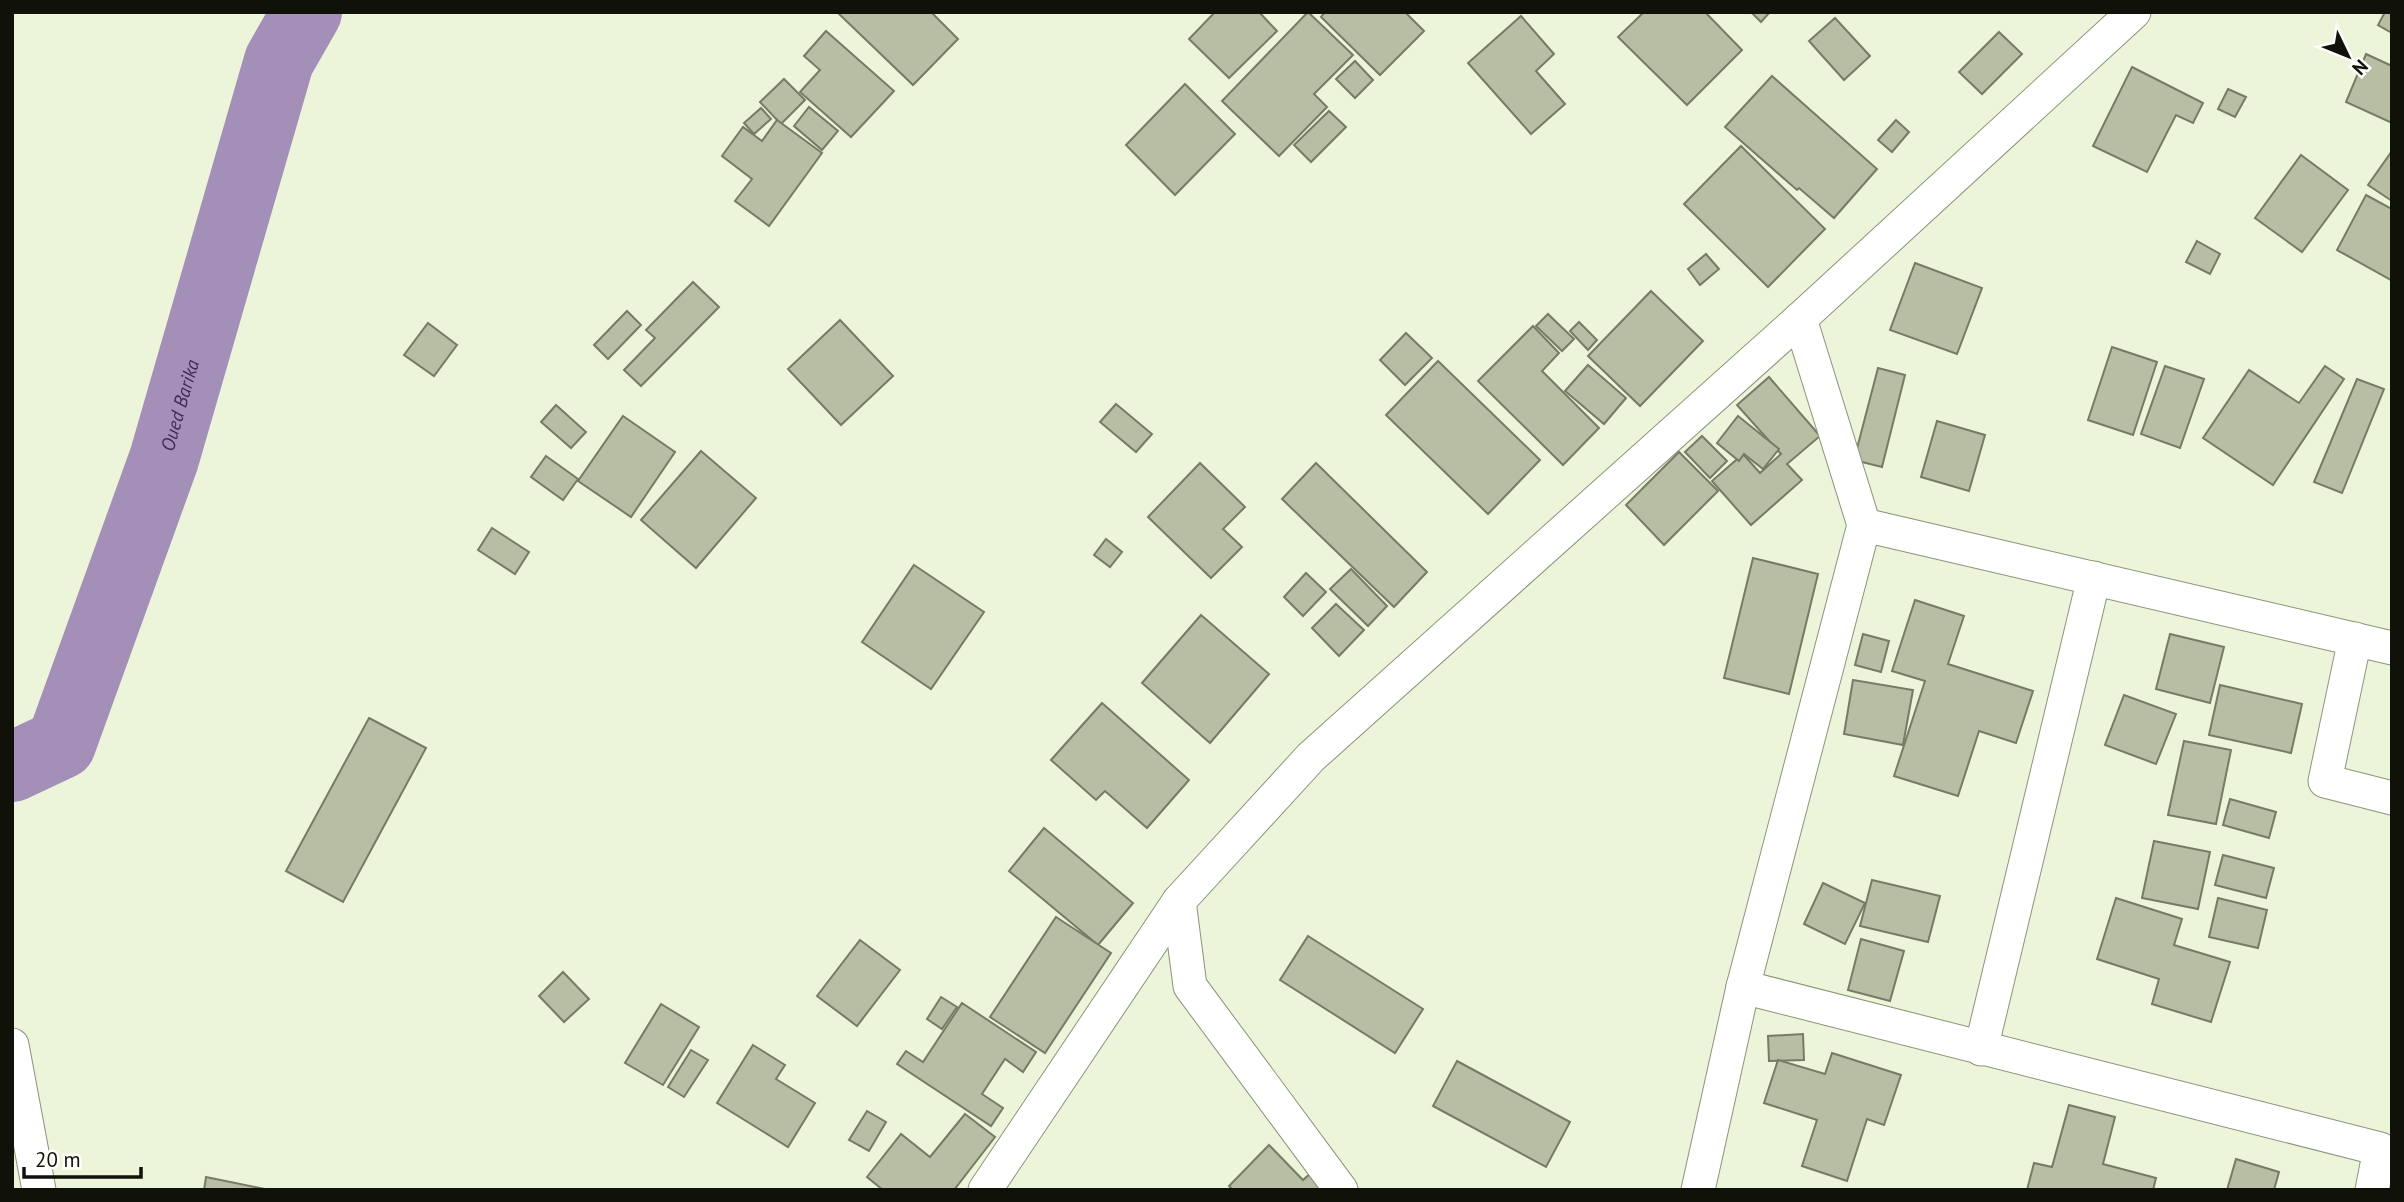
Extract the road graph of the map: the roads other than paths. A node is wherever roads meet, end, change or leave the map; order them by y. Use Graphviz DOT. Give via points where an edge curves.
graph roads {
  1 [pos="2134,12"];
  2 [pos="1800,319"];
  3 [pos="1864,525"];
  4 [pos="2094,578"];
  5 [pos="2355,639"];
  6 [pos="2392,648"];
  7 [pos="2392,798"];
  8 [pos="1179,901"];
  9 [pos="1743,988"];
  10 [pos="1981,1049"];
  11 [pos="14,1052"];
  12 [pos="2386,1150"];
  13 [pos="39,1190"];
  14 [pos="985,1190"];
  15 [pos="1341,1190"];
  16 [pos="1698,1190"];
  17 [pos="2372,1190"];
  1 -- 2 [label="street"];
  2 -- 3 [label="street"];
  2 -- 8 [label="street" via="1311,757"];
  3 -- 4 [label="street"];
  3 -- 9 [label="street"];
  4 -- 5 [label="street"];
  4 -- 10 [label="street"];
  5 -- 6 [label="street"];
  5 -- 7 [label="street" via="2325,781"];
  8 -- 14 [label="street"];
  8 -- 15 [label="street" via="1190,986"];
  9 -- 10 [label="street"];
  9 -- 16 [label="street"];
  10 -- 12 [label="street"];
  11 -- 13 [label="street"];
  12 -- 17 [label="street"];
}
